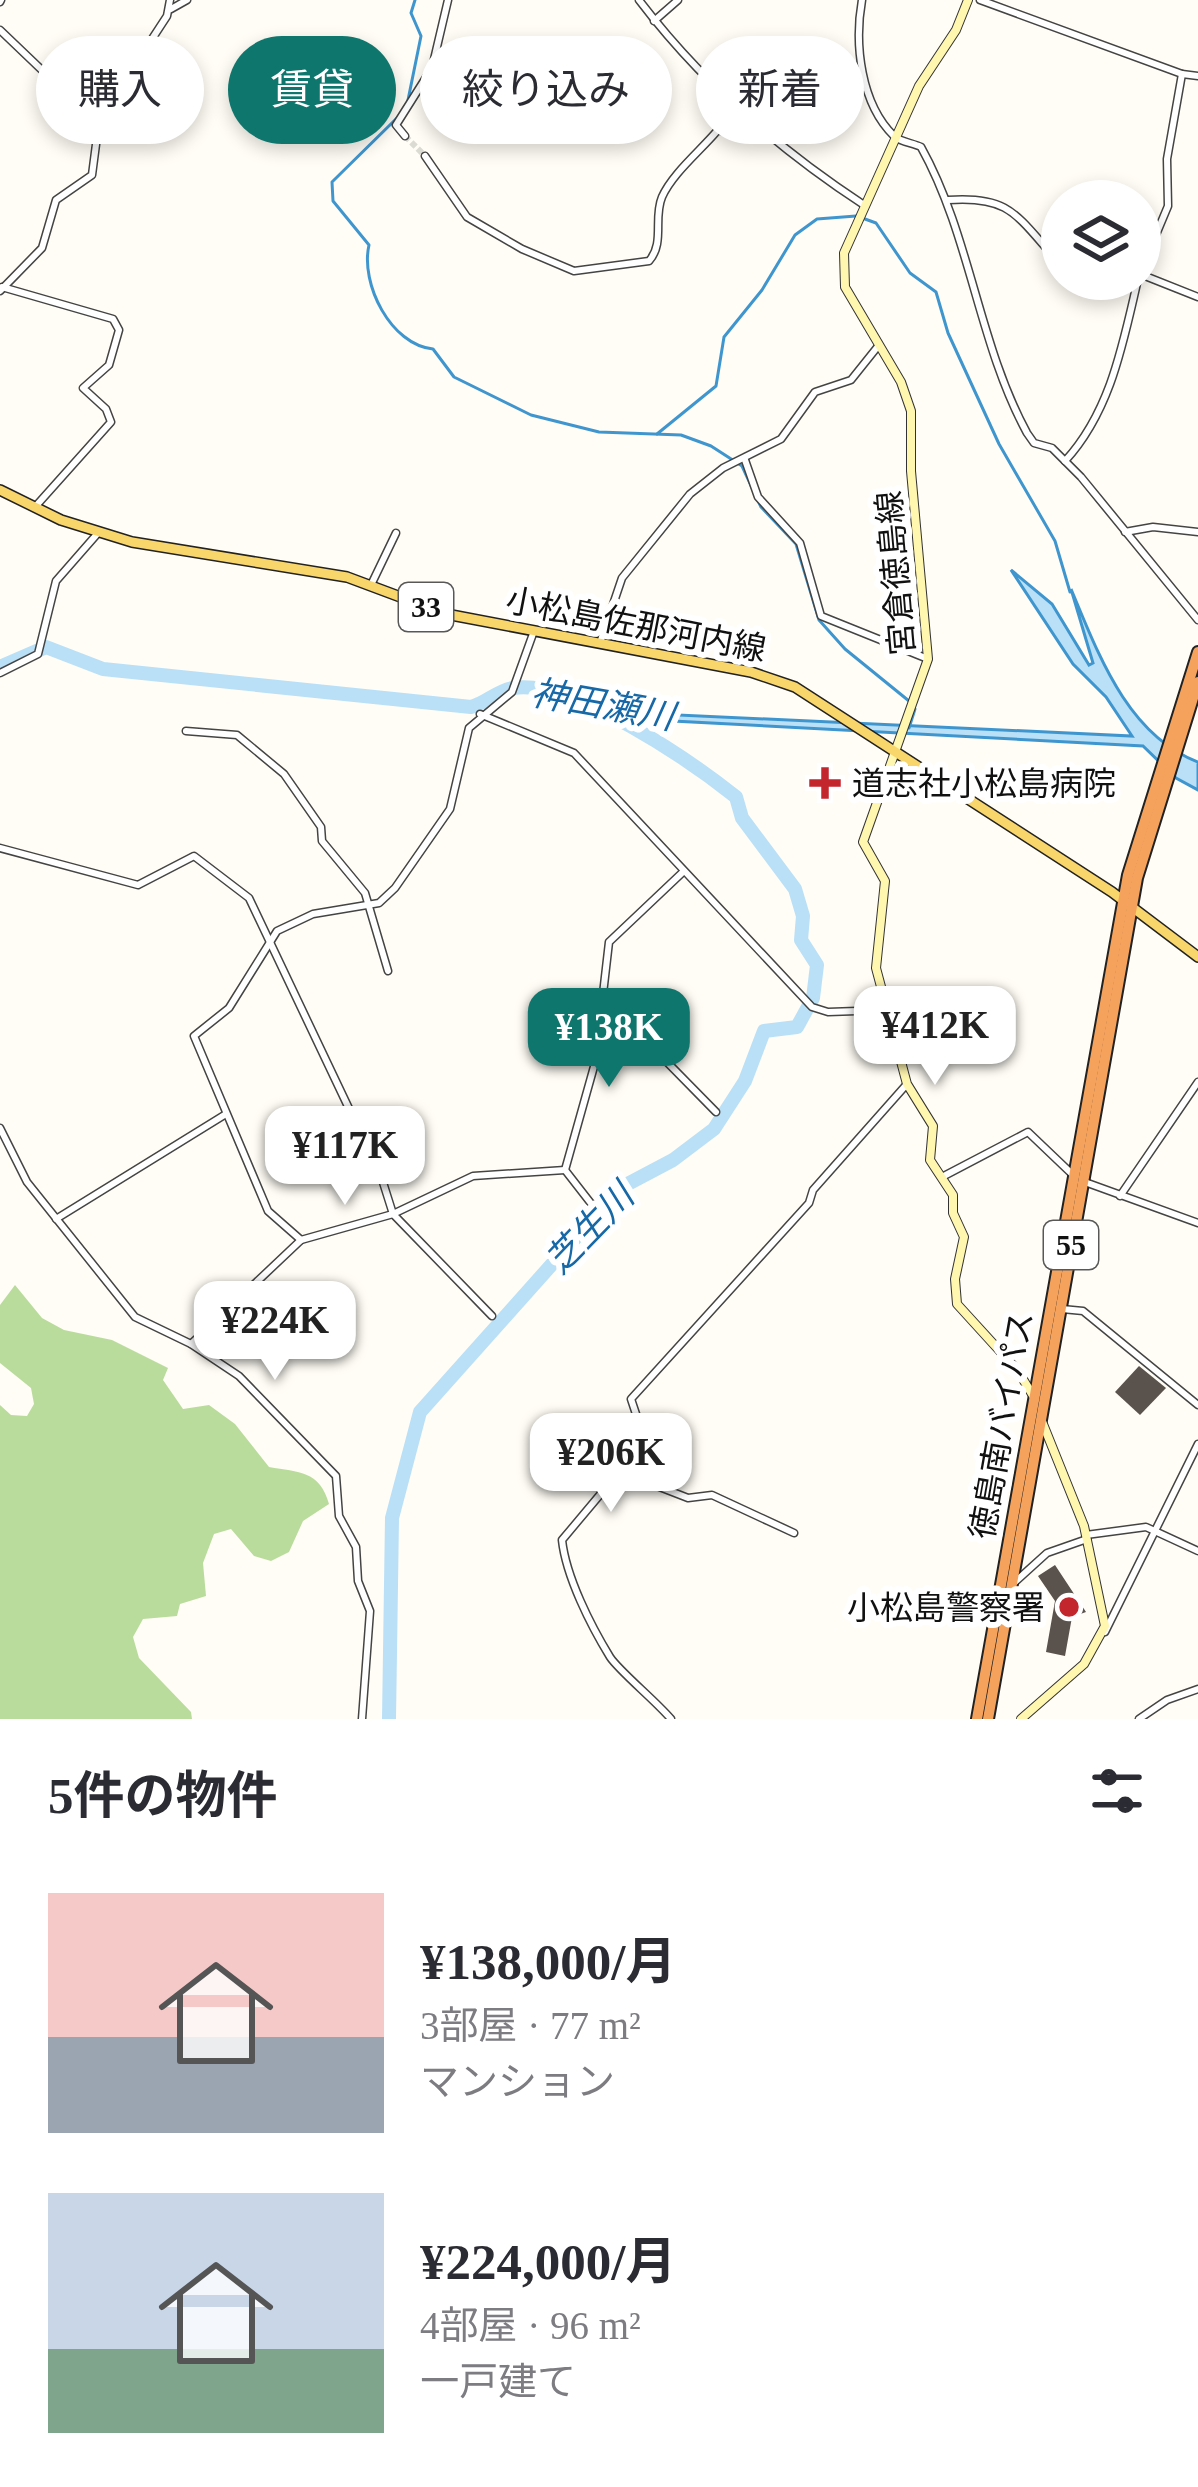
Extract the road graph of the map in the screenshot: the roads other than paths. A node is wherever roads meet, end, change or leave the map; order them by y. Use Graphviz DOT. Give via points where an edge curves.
graph roads {
  1 [pos="188,0"];
  2 [pos="448,0"];
  3 [pos="639,0"];
  4 [pos="678,0"];
  5 [pos="862,0"];
  6 [pos="968,0"];
  7 [pos="980,0"];
  8 [pos="170,4"];
  9 [pos="655,21"];
  10 [pos="0,30"];
  11 [pos="151,36"];
  12 [pos="36,64"];
  13 [pos="696,71"];
  14 [pos="1181,74"];
  15 [pos="1198,76"];
  16 [pos="405,136"];
  17 [pos="898,139"];
  18 [pos="96,144"];
  19 [pos="706,144"];
  20 [pos="780,144"];
  21 [pos="425,156"];
  22 [pos="947,200"];
  23 [pos="865,205"];
  24 [pos="1161,224"];
  25 [pos="1041,241"];
  26 [pos="1161,284"];
  27 [pos="1,289"];
  28 [pos="1198,297"];
  29 [pos="1134,300"];
  30 [pos="879,345"];
  31 [pos="745,460"];
  32 [pos="1065,461"];
  33 [pos="0,490"];
  34 [pos="35,507"];
  35 [pos="1125,532"];
  36 [pos="1198,532"];
  37 [pos="98,533"];
  38 [pos="396,533"];
  39 [pos="371,585"];
  40 [pos="1198,620"];
  41 [pos="534,630"];
  42 [pos="600,643"];
  43 [pos="1198,652"];
  44 [pos="928,659"];
  45 [pos="0,674"];
  46 [pos="1198,682"];
  47 [pos="1187,696"];
  48 [pos="480,714"];
  49 [pos="185,731"];
  50 [pos="896,752"];
  51 [pos="0,848"];
  52 [pos="684,872"];
  53 [pos="369,904"];
  54 [pos="1128,905"];
  55 [pos="270,938"];
  56 [pos="1198,957"];
  57 [pos="388,971"];
  58 [pos="605,999"];
  59 [pos="887,1010"];
  60 [pos="1198,1082"];
  61 [pos="907,1084"];
  62 [pos="716,1112"];
  63 [pos="226,1114"];
  64 [pos="0,1128"];
  65 [pos="565,1170"];
  66 [pos="942,1177"];
  67 [pos="1077,1178"];
  68 [pos="1120,1196"];
  69 [pos="593,1206"];
  70 [pos="393,1214"];
  71 [pos="56,1220"];
  72 [pos="1198,1223"];
  73 [pos="301,1240"];
  74 [pos="1060,1309"];
  75 [pos="492,1316"];
  76 [pos="191,1344"];
  77 [pos="1034,1398"];
  78 [pos="1198,1405"];
  79 [pos="1041,1416"];
  80 [pos="1198,1444"];
  81 [pos="616,1457"];
  82 [pos="1155,1529"];
  83 [pos="794,1533"];
  84 [pos="1086,1537"];
  85 [pos="1198,1551"];
  86 [pos="1005,1585"];
  87 [pos="1103,1634"];
  88 [pos="1198,1689"];
  89 [pos="362,1719"];
  90 [pos="670,1719"];
  91 [pos="977,1719"];
  92 [pos="988,1719"];
  93 [pos="1021,1719"];
  94 [pos="1139,1719"];
  1 -- 8 [label="street"];
  2 -- 16 [label="street" via="431,68 396,125"];
  3 -- 9 [label="street"];
  4 -- 9 [label="street"];
  5 -- 17 [label="street" via="869,102"];
  6 -- 17 [label="main road, 宮倉徳島線"];
  7 -- 14 [label="street"];
  8 -- 11 [label="street"];
  9 -- 13 [label="street"];
  10 -- 12 [label="street"];
  14 -- 15 [label="street"];
  14 -- 24 [label="street"];
  17 -- 22 [label="street" via="921,147"];
  17 -- 23 [label="main road, 宮倉徳島線"];
  18 -- 27 [label="street" via="92,175 56,200 42,248"];
  19 -- 21 [label="street" via="660,200 649,261 583,271 476,226"];
  20 -- 23 [label="street"];
  22 -- 25 [label="street" via="1022,214"];
  22 -- 32 [label="street" via="1016,414 1034,443"];
  23 -- 30 [label="main road, 宮倉徳島線" via="848,238 843,274"];
  26 -- 28 [label="street"];
  27 -- 34 [label="street" via="112,319 119,330 109,365 83,388 111,422"];
  29 -- 32 [label="street" via="1097,421"];
  30 -- 31 [label="street" via="851,380 815,392 781,439"];
  30 -- 44 [label="main road, 宮倉徳島線" via="911,411"];
  31 -- 42 [label="street" via="699,485 633,564"];
  31 -- 44 [label="street" via="758,497 800,543 821,616"];
  32 -- 35 [label="street"];
  33 -- 34 [label="main road, 小松島佐那河内線 / 33"];
  34 -- 37 [label="main road, 小松島佐那河内線 / 33"];
  35 -- 36 [label="street"];
  35 -- 40 [label="street"];
  37 -- 39 [label="main road, 小松島佐那河内線 / 33"];
  37 -- 45 [label="street" via="56,581 39,647"];
  38 -- 39 [label="street"];
  39 -- 41 [label="main road, 小松島佐那河内線 / 33" via="446,614"];
  41 -- 42 [label="main road, 小松島佐那河内線 / 33"];
  41 -- 48 [label="street" via="515,686"];
  42 -- 50 [label="main road, 小松島佐那河内線 / 33" via="780,681"];
  43 -- 47 [label="highway, 徳島南バイパス / 55"];
  44 -- 50 [label="main road, 宮倉徳島線"];
  46 -- 47 [label="highway, 徳島南バイパス / 55"];
  47 -- 54 [label="highway, 徳島南バイパス / 55"];
  48 -- 52 [label="street" via="574,753"];
  48 -- 53 [label="street" via="464,744 450,808 395,887"];
  49 -- 53 [label="street" via="237,735 284,774"];
  50 -- 54 [label="main road, 小松島佐那河内線 / 33"];
  50 -- 59 [label="main road, 宮倉徳島線" via="863,842 885,881 876,968"];
  51 -- 55 [label="street" via="138,885 194,856 249,898"];
  52 -- 58 [label="street" via="609,942"];
  52 -- 59 [label="street" via="810,1005"];
  53 -- 55 [label="street" via="313,914"];
  53 -- 57 [label="street"];
  54 -- 56 [label="main road, 小松島佐那河内線 / 33"];
  54 -- 67 [label="highway, 徳島南バイパス / 55"];
  55 -- 63 [label="street" via="229,1008 194,1036"];
  55 -- 70 [label="street"];
  58 -- 62 [label="street"];
  58 -- 65 [label="street"];
  59 -- 61 [label="main road, 宮倉徳島線"];
  60 -- 68 [label="street"];
  61 -- 66 [label="main road, 宮倉徳島線" via="933,1126 930,1160"];
  61 -- 81 [label="street" via="631,1399 638,1420"];
  63 -- 71 [label="street"];
  63 -- 73 [label="street" via="268,1211"];
  64 -- 71 [label="street"];
  65 -- 69 [label="street"];
  65 -- 70 [label="street" via="472,1176"];
  66 -- 67 [label="street" via="1028,1132"];
  66 -- 77 [label="main road, 宮倉徳島線" via="964,1237 957,1304"];
  67 -- 68 [label="street"];
  67 -- 74 [label="highway, 徳島南バイパス / 55"];
  67 -- 77 [label="highway, 徳島南バイパス / 55"];
  68 -- 72 [label="street"];
  70 -- 73 [label="street"];
  70 -- 75 [label="street"];
  71 -- 76 [label="street" via="135,1317"];
  73 -- 76 [label="street"];
  74 -- 78 [label="street" via="1083,1311"];
  74 -- 79 [label="highway, 徳島南バイパス / 55"];
  76 -- 89 [label="street" via="249,1385 336,1476 339,1516 356,1547 370,1611"];
  77 -- 79 [label="main road, 宮倉徳島線"];
  77 -- 86 [label="highway, 徳島南バイパス / 55"];
  79 -- 84 [label="main road, 宮倉徳島線"];
  79 -- 86 [label="highway, 徳島南バイパス / 55"];
  80 -- 82 [label="street"];
  81 -- 83 [label="street" via="657,1486 688,1498 712,1496"];
  81 -- 90 [label="street" via="609,1484 562,1548 613,1664"];
  82 -- 84 [label="street"];
  82 -- 85 [label="street"];
  82 -- 87 [label="street"];
  84 -- 86 [label="street" via="1047,1553"];
  84 -- 87 [label="main road, 宮倉徳島線"];
  86 -- 91 [label="highway, 徳島南バイパス / 55"];
  86 -- 92 [label="highway, 徳島南バイパス / 55"];
  87 -- 93 [label="main road" via="1084,1664"];
  88 -- 94 [label="street"];
}
